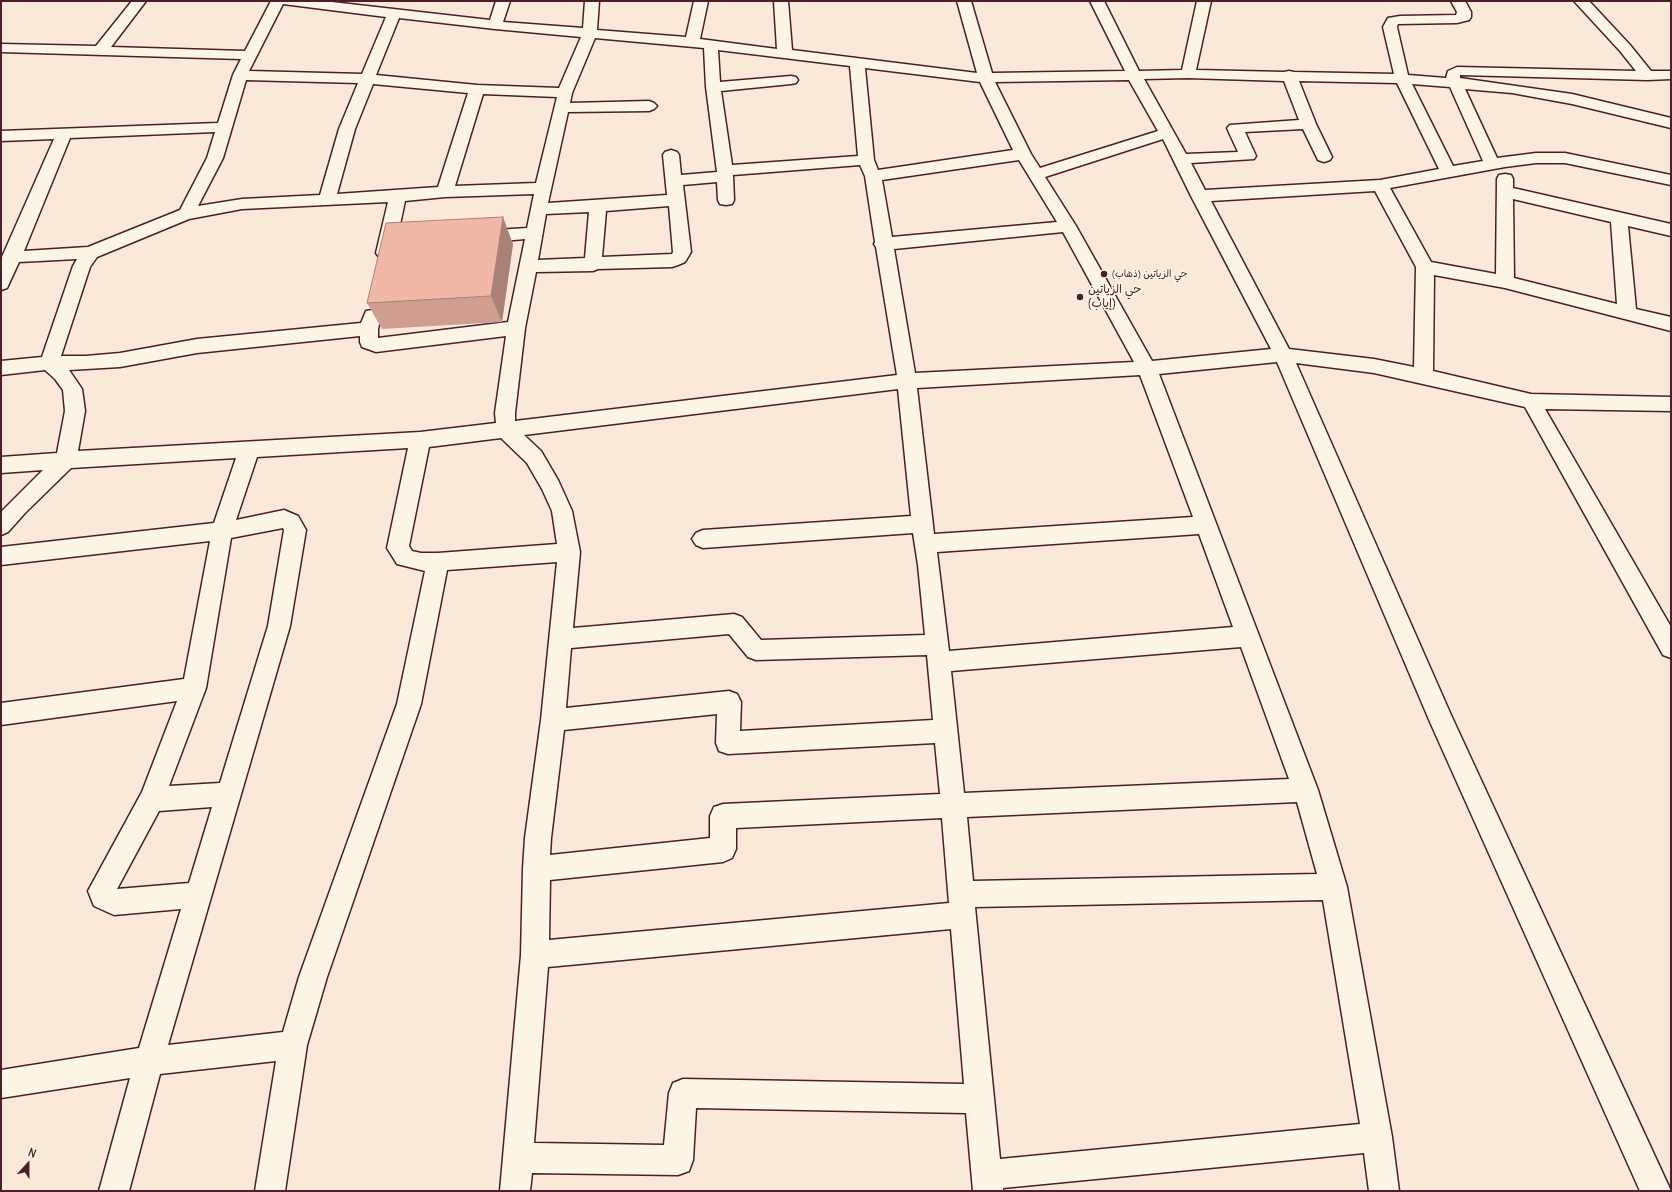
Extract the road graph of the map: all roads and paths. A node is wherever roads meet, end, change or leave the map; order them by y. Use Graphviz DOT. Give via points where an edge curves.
graph roads {
  1 [pos="139,1"];
  2 [pos="278,1"];
  3 [pos="287,1"];
  4 [pos="503,1"];
  5 [pos="592,1"];
  6 [pos="701,1"];
  7 [pos="781,1"];
  8 [pos="964,1"];
  9 [pos="1098,1"];
  10 [pos="1204,1"];
  11 [pos="1458,1"];
  12 [pos="1581,1"];
  13 [pos="394,13"];
  14 [pos="495,25"];
  15 [pos="590,32"];
  16 [pos="692,42"];
  17 [pos="711,44"];
  18 [pos="1,48"];
  19 [pos="100,51"];
  20 [pos="785,53"];
  21 [pos="250,55"];
  22 [pos="857,63"];
  23 [pos="1188,74"];
  24 [pos="240,75"];
  25 [pos="1134,75"];
  26 [pos="1289,75"];
  27 [pos="1671,75"];
  28 [pos="1647,76"];
  29 [pos="986,78"];
  30 [pos="368,79"];
  31 [pos="1402,79"];
  32 [pos="791,80"];
  33 [pos="1455,83"];
  34 [pos="713,87"];
  35 [pos="477,89"];
  36 [pos="563,100"];
  37 [pos="650,106"];
  38 [pos="1671,123"];
  39 [pos="1308,124"];
  40 [pos="225,127"];
  41 [pos="64,133"];
  42 [pos="1167,133"];
  43 [pos="1,136"];
  44 [pos="1023,154"];
  45 [pos="671,155"];
  46 [pos="1324,157"];
  47 [pos="1180,159"];
  48 [pos="866,160"];
  49 [pos="1499,163"];
  50 [pos="1448,172"];
  51 [pos="725,173"];
  52 [pos="1037,174"];
  53 [pos="873,176"];
  54 [pos="1671,180"];
  55 [pos="674,181"];
  56 [pos="1380,185"];
  57 [pos="445,192"];
  58 [pos="1506,192"];
  59 [pos="398,196"];
  60 [pos="1199,196"];
  61 [pos="541,198"];
  62 [pos="327,199"];
  63 [pos="675,200"];
  64 [pos="726,200"];
  65 [pos="598,206"];
  66 [pos="186,214"];
  67 [pos="1619,218"];
  68 [pos="1068,226"];
  69 [pos="1671,230"];
  70 [pos="535,233"];
  71 [pos="465,238"];
  72 [pos="883,244"];
  73 [pos="91,253"];
  74 [pos="11,257"];
  75 [pos="593,265"];
  76 [pos="527,266"];
  77 [pos="382,267"];
  78 [pos="1424,267"];
  79 [pos="1505,282"];
  80 [pos="1,284"];
  81 [pos="376,298"];
  82 [pos="1627,313"];
  83 [pos="1671,324"];
  84 [pos="516,328"];
  85 [pos="369,329"];
  86 [pos="1283,355"];
  87 [pos="49,363"];
  88 [pos="1,368"];
  89 [pos="1147,368"];
  90 [pos="1423,376"];
  91 [pos="907,381"];
  92 [pos="1531,401"];
  93 [pos="1671,404"];
  94 [pos="506,430"];
  95 [pos="420,440"];
  96 [pos="249,450"];
  97 [pos="66,460"];
  98 [pos="1,465"];
  99 [pos="1205,525"];
  100 [pos="1,526"];
  101 [pos="222,530"];
  102 [pos="924,534"];
  103 [pos="703,539"];
  104 [pos="569,552"];
  105 [pos="1,556"];
  106 [pos="438,562"];
  107 [pos="1248,636"];
  108 [pos="561,639"];
  109 [pos="1671,648"];
  110 [pos="938,654"];
  111 [pos="194,688"];
  112 [pos="1,714"];
  113 [pos="552,720"];
  114 [pos="946,731"];
  115 [pos="1306,790"];
  116 [pos="230,794"];
  117 [pos="152,799"];
  118 [pos="953,806"];
  119 [pos="536,869"];
  120 [pos="1334,887"];
  121 [pos="198,895"];
  122 [pos="962,905"];
  123 [pos="535,956"];
  124 [pos="293,1045"];
  125 [pos="149,1061"];
  126 [pos="1,1084"];
  127 [pos="979,1098"];
  128 [pos="1377,1138"];
  129 [pos="518,1158"];
  130 [pos="987,1183"];
  131 [pos="114,1191"];
  132 [pos="270,1191"];
  133 [pos="515,1191"];
  134 [pos="1384,1191"];
  135 [pos="1656,1191"];
  1 -- 19 [label="street"];
  2 -- 21 [label="street"];
  3 -- 13 [label="street"];
  4 -- 14 [label="street"];
  5 -- 15 [label="street"];
  6 -- 16 [label="street"];
  7 -- 20 [label="street"];
  8 -- 29 [label="street"];
  9 -- 25 [label="street"];
  10 -- 23 [label="street"];
  11 -- 31 [label="street" via="1464,17 1393,21 1390,27"];
  12 -- 28 [label="street"];
  13 -- 14 [label="street"];
  13 -- 30 [label="street"];
  14 -- 15 [label="street"];
  15 -- 16 [label="street"];
  15 -- 36 [label="street"];
  16 -- 17 [label="street"];
  17 -- 20 [label="street"];
  17 -- 34 [label="street"];
  18 -- 19 [label="street"];
  19 -- 21 [label="street"];
  20 -- 22 [label="street"];
  21 -- 24 [label="street"];
  22 -- 29 [label="street"];
  22 -- 48 [label="street"];
  23 -- 25 [label="street"];
  23 -- 26 [label="street"];
  24 -- 30 [label="street"];
  24 -- 40 [label="street"];
  25 -- 29 [label="street"];
  25 -- 42 [label="street"];
  26 -- 31 [label="street"];
  26 -- 39 [label="street"];
  27 -- 28 [label="street"];
  28 -- 33 [label="street" via="1468,71 1453,74"];
  29 -- 44 [label="street"];
  30 -- 35 [label="street"];
  30 -- 62 [label="street" via="347,129"];
  31 -- 33 [label="street"];
  31 -- 50 [label="street"];
  32 -- 34 [label="street"];
  33 -- 38 [label="street" via="1572,99"];
  33 -- 49 [label="street"];
  34 -- 51 [label="street"];
  35 -- 36 [label="street"];
  35 -- 57 [label="street"];
  36 -- 37 [label="street"];
  36 -- 61 [label="street"];
  39 -- 46 [label="street"];
  39 -- 47 [label="street" via="1235,128 1248,156"];
  40 -- 41 [label="street"];
  40 -- 66 [label="street" via="215,158"];
  41 -- 43 [label="street"];
  41 -- 74 [label="street"];
  42 -- 47 [label="street"];
  42 -- 52 [label="street"];
  44 -- 52 [label="street"];
  44 -- 53 [label="street"];
  45 -- 55 [label="street"];
  47 -- 60 [label="street"];
  48 -- 51 [label="street"];
  48 -- 53 [label="street"];
  49 -- 50 [label="street"];
  49 -- 54 [label="street" via="1536,158 1565,158"];
  49 -- 58 [label="street"];
  50 -- 56 [label="street"];
  51 -- 55 [label="street"];
  51 -- 64 [label="street"];
  52 -- 68 [label="street"];
  53 -- 72 [label="street"];
  55 -- 63 [label="street"];
  56 -- 60 [label="street"];
  56 -- 78 [label="street"];
  57 -- 59 [label="street"];
  57 -- 61 [label="street"];
  58 -- 67 [label="street"];
  58 -- 79 [label="street"];
  59 -- 62 [label="street"];
  59 -- 77 [label="street" via="395,243"];
  60 -- 86 [label="street"];
  61 -- 65 [label="street"];
  61 -- 70 [label="street"];
  62 -- 66 [label="street" via="242,204"];
  63 -- 65 [label="street"];
  63 -- 75 [label="street" via="682,252 679,258 672,261"];
  65 -- 75 [label="street"];
  66 -- 73 [label="street"];
  67 -- 69 [label="street"];
  67 -- 82 [label="street"];
  68 -- 72 [label="street"];
  68 -- 89 [label="street"];
  70 -- 71 [label="street"];
  70 -- 76 [label="street"];
  72 -- 91 [label="street"];
  73 -- 74 [label="street"];
  73 -- 87 [label="street" via="82,266"];
  74 -- 80 [label="street"];
  75 -- 76 [label="street"];
  76 -- 84 [label="street"];
  78 -- 79 [label="street"];
  78 -- 90 [label="street"];
  79 -- 82 [label="street"];
  81 -- 85 [label="street"];
  82 -- 83 [label="street"];
  84 -- 85 [label="street" via="376,345 369,342"];
  84 -- 94 [label="street" via="505,413"];
  85 -- 87 [label="street" via="197,346 120,360"];
  86 -- 89 [label="street"];
  86 -- 90 [label="street" via="1374,366"];
  86 -- 135 [label="street" via="1442,722"];
  87 -- 88 [label="street"];
  87 -- 97 [label="street" via="62,374 72,389 75,411"];
  89 -- 91 [label="street"];
  89 -- 99 [label="street"];
  90 -- 92 [label="street"];
  91 -- 94 [label="street"];
  91 -- 102 [label="street"];
  92 -- 93 [label="street"];
  92 -- 109 [label="street"];
  94 -- 95 [label="street"];
  94 -- 104 [label="street" via="534,457 551,486 562,511"];
  95 -- 96 [label="street"];
  95 -- 106 [label="street" via="398,548 405,558 421,562"];
  96 -- 97 [label="street"];
  96 -- 101 [label="street"];
  97 -- 98 [label="street"];
  97 -- 100 [label="street"];
  99 -- 102 [label="street"];
  99 -- 107 [label="street"];
  101 -- 105 [label="street"];
  101 -- 111 [label="street"];
  101 -- 116 [label="street" via="284,519 290,522 295,530 279,626"];
  102 -- 103 [label="street"];
  102 -- 110 [label="street"];
  104 -- 106 [label="street"];
  104 -- 108 [label="street"];
  106 -- 124 [label="street" via="409,704 313,977"];
  107 -- 110 [label="street"];
  107 -- 115 [label="street"];
  108 -- 110 [label="street" via="734,624 756,650"];
  108 -- 113 [label="street"];
  110 -- 114 [label="street"];
  111 -- 112 [label="street"];
  111 -- 117 [label="street"];
  113 -- 114 [label="street" via="729,702 728,743"];
  113 -- 119 [label="street"];
  114 -- 118 [label="street"];
  115 -- 118 [label="street"];
  115 -- 120 [label="street"];
  116 -- 117 [label="street"];
  116 -- 121 [label="street"];
  117 -- 121 [label="street" via="101,891 103,897 114,902"];
  118 -- 119 [label="street" via="723,816 723,849"];
  118 -- 122 [label="street"];
  119 -- 123 [label="street"];
  120 -- 122 [label="street"];
  120 -- 128 [label="street"];
  121 -- 125 [label="street"];
  122 -- 123 [label="street"];
  122 -- 127 [label="street"];
  123 -- 129 [label="street"];
  124 -- 125 [label="street"];
  124 -- 132 [label="street"];
  125 -- 126 [label="street"];
  125 -- 131 [label="street"];
  127 -- 129 [label="street" via="683,1093 678,1160"];
  127 -- 130 [label="street"];
  128 -- 130 [label="street"];
  128 -- 134 [label="street"];
  129 -- 133 [label="street"];
}
